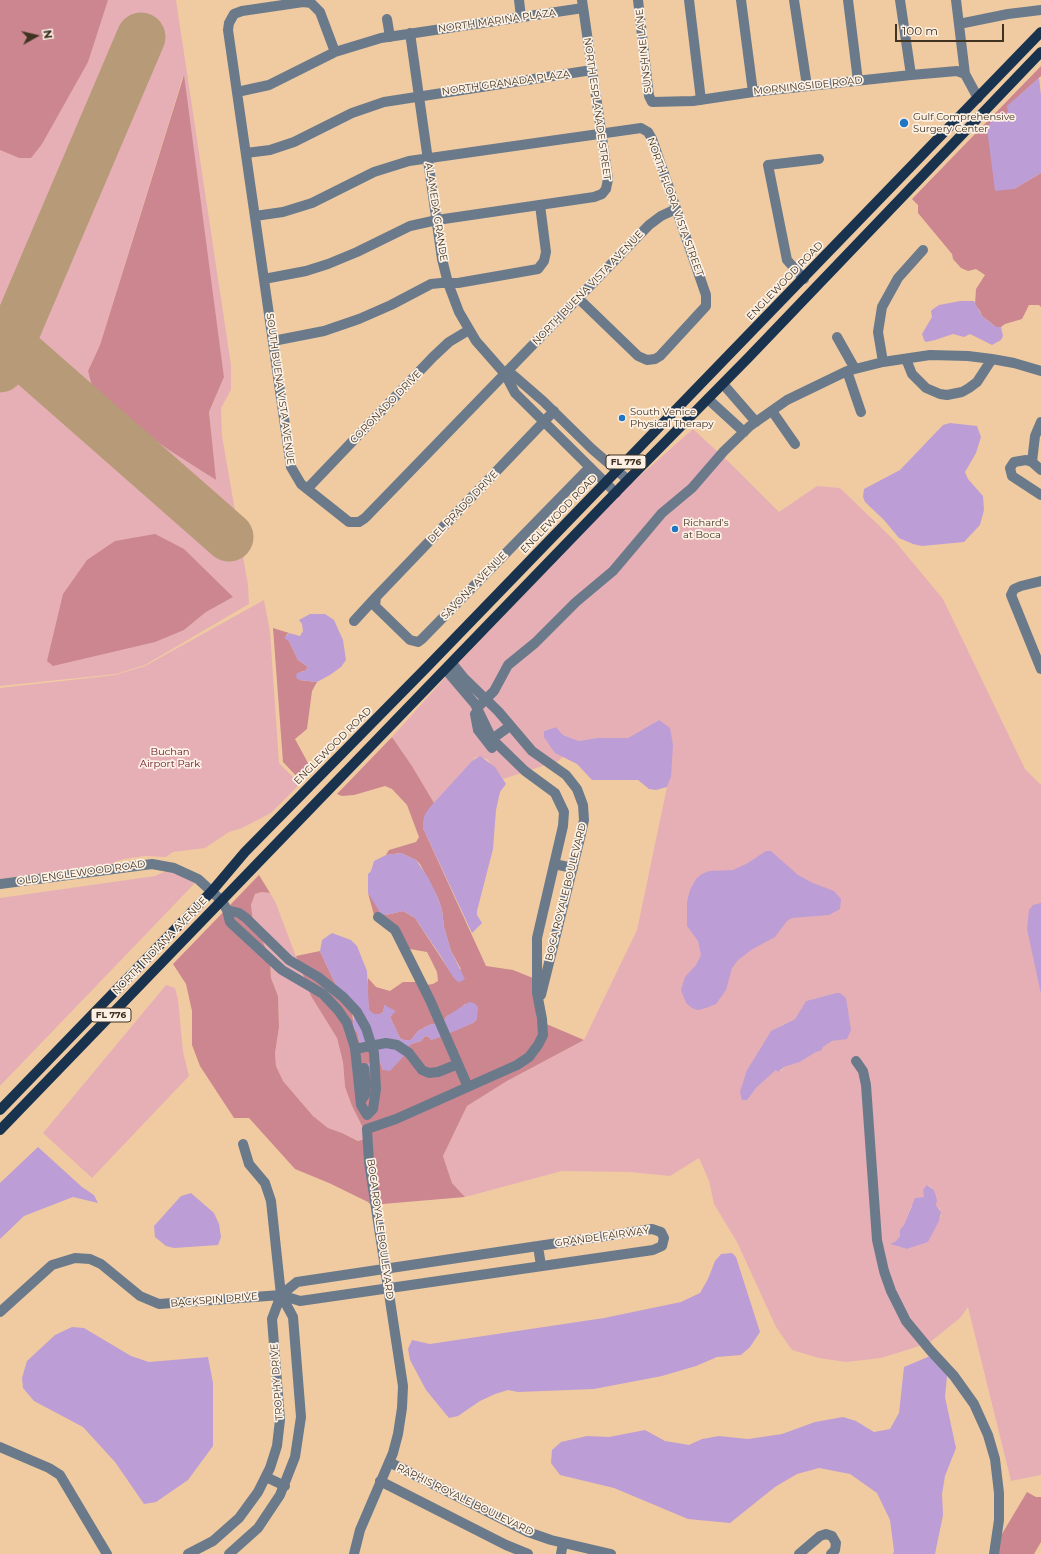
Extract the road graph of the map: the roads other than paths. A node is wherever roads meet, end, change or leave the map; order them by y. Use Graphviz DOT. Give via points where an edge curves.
graph roads {
  1 [pos="518,0"];
  2 [pos="638,0"];
  3 [pos="689,0"];
  4 [pos="741,0"];
  5 [pos="794,0"];
  6 [pos="848,0"];
  7 [pos="900,0"];
  8 [pos="956,0"];
  9 [pos="583,4"];
  10 [pos="1041,10"];
  11 [pos="521,17"];
  12 [pos="387,19"];
  13 [pos="959,24"];
  14 [pos="1041,32"];
  15 [pos="410,33"];
  16 [pos="390,36"];
  17 [pos="335,52"];
  18 [pos="1041,52"];
  19 [pos="592,70"];
  20 [pos="965,74"];
  21 [pos="911,75"];
  22 [pos="858,81"];
  23 [pos="806,86"];
  24 [pos="237,92"];
  25 [pos="753,92"];
  26 [pos="419,96"];
  27 [pos="978,98"];
  28 [pos="701,100"];
  29 [pos="650,101"];
  30 [pos="601,133"];
  31 [pos="246,153"];
  32 [pos="428,158"];
  33 [pos="819,159"];
  34 [pos="540,205"];
  35 [pos="676,209"];
  36 [pos="255,216"];
  37 [pos="437,220"];
  38 [pos="923,250"];
  39 [pos="264,279"];
  40 [pos="804,279"];
  41 [pos="448,283"];
  42 [pos="578,298"];
  43 [pos="469,330"];
  44 [pos="837,337"];
  45 [pos="273,340"];
  46 [pos="906,359"];
  47 [pos="992,359"];
  48 [pos="884,362"];
  49 [pos="851,370"];
  50 [pos="1041,371"];
  51 [pos="505,374"];
  52 [pos="704,382"];
  53 [pos="723,384"];
  54 [pos="712,395"];
  55 [pos="739,403"];
  56 [pos="772,410"];
  57 [pos="554,412"];
  58 [pos="861,412"];
  59 [pos="726,415"];
  60 [pos="546,422"];
  61 [pos="756,422"];
  62 [pos="1041,422"];
  63 [pos="744,432"];
  64 [pos="795,444"];
  65 [pos="1032,462"];
  66 [pos="590,467"];
  67 [pos="1041,470"];
  68 [pos="618,471"];
  69 [pos="628,480"];
  70 [pos="605,484"];
  71 [pos="307,489"];
  72 [pos="616,493"];
  73 [pos="1041,495"];
  74 [pos="1041,581"];
  75 [pos="375,600"];
  76 [pos="490,602"];
  77 [pos="354,621"];
  78 [pos="449,667"];
  79 [pos="1041,668"];
  80 [pos="486,699"];
  81 [pos="476,706"];
  82 [pos="510,726"];
  83 [pos="492,739"];
  84 [pos="506,755"];
  85 [pos="554,864"];
  86 [pos="573,868"];
  87 [pos="0,884"];
  88 [pos="212,891"];
  89 [pos="222,901"];
  90 [pos="227,910"];
  91 [pos="378,917"];
  92 [pos="540,1005"];
  93 [pos="363,1048"];
  94 [pos="856,1061"];
  95 [pos="458,1064"];
  96 [pos="371,1085"];
  97 [pos="468,1087"];
  98 [pos="361,1101"];
  99 [pos="0,1110"];
  100 [pos="368,1115"];
  101 [pos="367,1129"];
  102 [pos="0,1130"];
  103 [pos="243,1144"];
  104 [pos="538,1246"];
  105 [pos="541,1266"];
  106 [pos="386,1269"];
  107 [pos="388,1289"];
  108 [pos="281,1295"];
  109 [pos="0,1312"];
  110 [pos="0,1447"];
  111 [pos="388,1462"];
  112 [pos="266,1477"];
  113 [pos="380,1481"];
  114 [pos="285,1486"];
  115 [pos="563,1543"];
  116 [pos="107,1554"];
  117 [pos="188,1554"];
  118 [pos="229,1554"];
  119 [pos="354,1554"];
  120 [pos="528,1554"];
  121 [pos="560,1554"];
  122 [pos="611,1554"];
  123 [pos="799,1554"];
  124 [pos="831,1554"];
  125 [pos="994,1554"];
  1 -- 11 [label="street"];
  2 -- 29 [label="street, SUNSHINE LANE"];
  3 -- 28 [label="street"];
  4 -- 25 [label="street"];
  5 -- 23 [label="street"];
  6 -- 22 [label="street"];
  7 -- 21 [label="street"];
  8 -- 13 [label="street"];
  9 -- 11 [label="street, NORTH MARINA PLAZA"];
  9 -- 19 [label="street, NORTH ESPLANADE STREET"];
  10 -- 13 [label="street"];
  11 -- 15 [label="street, NORTH MARINA PLAZA"];
  12 -- 16 [label="street"];
  13 -- 20 [label="street"];
  14 -- 27 [label="main road, ENGLEWOOD ROAD / FL 776"];
  15 -- 16 [label="street, NORTH MARINA PLAZA"];
  15 -- 26 [label="street, ALAMEDA GRANDE"];
  16 -- 17 [label="street, NORTH MARINA PLAZA"];
  17 -- 24 [label="street, NORTH MARINA PLAZA" via="269,85"];
  17 -- 24 [label="street, SOUTH BUENA VISTA AVENUE" via="320,12 311,3 242,11 232,16 228,28"];
  18 -- 53 [label="main road, FL 776"];
  19 -- 26 [label="street, NORTH GRANADA PLAZA"];
  19 -- 30 [label="street, NORTH ESPLANADE STREET"];
  20 -- 21 [label="street, MORNINGSIDE ROAD" via="957,71"];
  20 -- 27 [label="street"];
  21 -- 22 [label="street, MORNINGSIDE ROAD"];
  22 -- 23 [label="street, MORNINGSIDE ROAD"];
  23 -- 25 [label="street, MORNINGSIDE ROAD"];
  24 -- 31 [label="street, SOUTH BUENA VISTA AVENUE"];
  25 -- 28 [label="street, MORNINGSIDE ROAD"];
  26 -- 31 [label="street, NORTH GRANADA PLAZA" via="367,107 294,142 270,150"];
  26 -- 32 [label="street, ALAMEDA GRANDE"];
  27 -- 40 [label="main road, ENGLEWOOD ROAD / FL 776"];
  28 -- 29 [label="street, MORNINGSIDE ROAD"];
  30 -- 32 [label="street, NORTH FLORA VISTA STREET"];
  30 -- 34 [label="street, NORTH ESPLANADE STREET" via="608,179 604,192 594,197"];
  30 -- 35 [label="street, NORTH FLORA VISTA STREET" via="636,128 648,132"];
  31 -- 36 [label="street, SOUTH BUENA VISTA AVENUE"];
  32 -- 36 [label="street, NORTH FLORA VISTA STREET" via="382,168 305,206"];
  32 -- 37 [label="street, ALAMEDA GRANDE"];
  33 -- 40 [label="street" via="768,165 787,260"];
  34 -- 37 [label="street, NORTH ESPLANADE STREET"];
  34 -- 41 [label="street" via="546,252 542,266 535,270"];
  35 -- 42 [label="street, NORTH BUENA VISTA AVENUE" via="649,225"];
  35 -- 42 [label="street, NORTH FLORA VISTA STREET" via="707,304 660,356 650,360 640,357"];
  36 -- 39 [label="street, SOUTH BUENA VISTA AVENUE"];
  37 -- 39 [label="street, NORTH ESPLANADE STREET" via="401,229 328,264"];
  37 -- 41 [label="street, ALAMEDA GRANDE"];
  38 -- 48 [label="street" via="898,278 882,307 878,332"];
  39 -- 45 [label="street, SOUTH BUENA VISTA AVENUE"];
  40 -- 52 [label="main road, ENGLEWOOD ROAD / FL 776"];
  41 -- 43 [label="street, ALAMEDA GRANDE"];
  41 -- 45 [label="street" via="427,286 379,311 338,326 307,335"];
  42 -- 51 [label="street, NORTH BUENA VISTA AVENUE"];
  43 -- 51 [label="street, ALAMEDA GRANDE"];
  43 -- 71 [label="street, CORONADO DRIVE" via="449,342 433,357"];
  44 -- 49 [label="street"];
  45 -- 71 [label="street, SOUTH BUENA VISTA AVENUE" via="290,462 297,480"];
  46 -- 47 [label="street" via="949,355"];
  46 -- 47 [label="street" via="912,374 926,388 947,395 962,392 977,382"];
  46 -- 48 [label="street"];
  47 -- 50 [label="street"];
  48 -- 49 [label="street"];
  49 -- 56 [label="street" via="810,388"];
  49 -- 58 [label="street"];
  51 -- 57 [label="street" via="513,376"];
  51 -- 60 [label="street" via="515,392"];
  51 -- 71 [label="street, SOUTH BUENA VISTA AVENUE" via="363,520 346,520"];
  52 -- 54 [label="main road"];
  52 -- 68 [label="main road, ENGLEWOOD ROAD / FL 776"];
  53 -- 54 [label="main road, FL 776"];
  53 -- 55 [label="street"];
  54 -- 59 [label="street"];
  54 -- 69 [label="main road, FL 776"];
  55 -- 59 [label="street" via="736,409"];
  55 -- 61 [label="street"];
  56 -- 61 [label="street"];
  56 -- 64 [label="street"];
  57 -- 60 [label="street, DEL PRADO DRIVE"];
  57 -- 68 [label="street"];
  59 -- 63 [label="street"];
  60 -- 66 [label="street"];
  60 -- 75 [label="street, DEL PRADO DRIVE"];
  61 -- 63 [label="street"];
  62 -- 65 [label="street" via="1035,436"];
  63 -- 80 [label="street" via="724,450 692,488 662,513 613,571 508,665 501,681"];
  65 -- 67 [label="street"];
  65 -- 73 [label="street" via="1018,460 1012,464 1011,473"];
  66 -- 70 [label="street"];
  66 -- 75 [label="street, SAVONA AVENUE" via="418,642 410,640 376,608"];
  68 -- 69 [label="street"];
  68 -- 70 [label="main road, ENGLEWOOD ROAD / FL 776"];
  69 -- 72 [label="main road, FL 776"];
  70 -- 72 [label="street"];
  70 -- 76 [label="main road, ENGLEWOOD ROAD / FL 776"];
  72 -- 78 [label="main road, FL 776"];
  74 -- 79 [label="street" via="1020,586 1011,594"];
  75 -- 77 [label="street, DEL PRADO DRIVE"];
  76 -- 78 [label="main road" via="486,615 448,654 444,664"];
  76 -- 88 [label="main road, ENGLEWOOD ROAD / FL 776" via="245,852"];
  78 -- 80 [label="street, BOCA ROYALE BOULEVARD"];
  78 -- 81 [label="street, BOCA ROYALE BOULEVARD"];
  78 -- 89 [label="main road, FL 776"];
  80 -- 81 [label="street"];
  80 -- 82 [label="street, BOCA ROYALE BOULEVARD"];
  81 -- 83 [label="street, BOCA ROYALE BOULEVARD"];
  81 -- 84 [label="street" via="478,730 488,745"];
  82 -- 83 [label="street"];
  82 -- 86 [label="street, BOCA ROYALE BOULEVARD" via="532,751 566,775 577,789 583,805 584,820"];
  83 -- 84 [label="street, BOCA ROYALE BOULEVARD"];
  84 -- 85 [label="street, BOCA ROYALE BOULEVARD" via="554,793 562,805 563,826"];
  85 -- 86 [label="street"];
  85 -- 92 [label="street, BOCA ROYALE BOULEVARD" via="537,938 537,993"];
  86 -- 92 [label="street, BOCA ROYALE BOULEVARD"];
  87 -- 88 [label="street, OLD ENGLEWOOD ROAD" via="152,864 186,872"];
  88 -- 89 [label="street, OLD ENGLEWOOD ROAD"];
  88 -- 99 [label="main road, NORTH INDIANA AVENUE / FL 776"];
  89 -- 90 [label="street, OLD ENGLEWOOD ROAD"];
  89 -- 102 [label="main road, NORTH INDIANA AVENUE / FL 776"];
  90 -- 93 [label="street, OLD ENGLEWOOD ROAD" via="230,922 282,970 322,994 338,1010"];
  90 -- 93 [label="street" via="246,918 289,960 318,977 343,997 357,1012 366,1028"];
  91 -- 95 [label="street" via="395,930"];
  92 -- 97 [label="street, BOCA ROYALE BOULEVARD" via="543,1035 529,1056 516,1065"];
  93 -- 95 [label="street" via="386,1043 397,1045 409,1054 422,1070 429,1073"];
  93 -- 96 [label="street" via="364,1065"];
  93 -- 96 [label="street" via="375,1067"];
  93 -- 98 [label="street"];
  94 -- 125 [label="street" via="863,1071 866,1085 877,1240 884,1271 906,1320 963,1388 974,1404 988,1435 995,1459 999,1493 999,1520"];
  95 -- 97 [label="street"];
  96 -- 98 [label="street"];
  96 -- 100 [label="street" via="373,1109"];
  97 -- 101 [label="street, BOCA ROYALE BOULEVARD"];
  98 -- 100 [label="street"];
  100 -- 101 [label="street"];
  101 -- 106 [label="street, BOCA ROYALE BOULEVARD" via="369,1162"];
  103 -- 108 [label="street, TROPHY DRIVE" via="249,1164 265,1183 270,1195"];
  104 -- 105 [label="street"];
  104 -- 105 [label="street, GRANDE FAIRWAY" via="652,1230 661,1232 664,1238 662,1246 653,1250"];
  104 -- 106 [label="street, GRANDE FAIRWAY"];
  105 -- 107 [label="street, GRANDE FAIRWAY"];
  106 -- 107 [label="street, BOCA ROYALE BOULEVARD"];
  106 -- 108 [label="street, GRANDE FAIRWAY" via="297,1282"];
  107 -- 108 [label="street, BACKSPIN DRIVE" via="300,1301"];
  107 -- 111 [label="street, BOCA ROYALE BOULEVARD" via="403,1386 398,1434"];
  108 -- 109 [label="street, BACKSPIN DRIVE" via="159,1304 140,1296 101,1264 90,1259 75,1258 52,1264"];
  108 -- 112 [label="street, TROPHY DRIVE" via="272,1319 280,1398 279,1434"];
  108 -- 114 [label="street, TROPHY DRIVE" via="293,1317 301,1407 298,1447"];
  110 -- 116 [label="street" via="44,1465 60,1475"];
  111 -- 113 [label="street, BOCA ROYALE BOULEVARD"];
  111 -- 115 [label="street, RAPHIS ROYALE BOULEVARD" via="515,1526"];
  112 -- 114 [label="street"];
  112 -- 117 [label="street, TROPHY DRIVE" via="253,1501 231,1525 213,1541"];
  113 -- 119 [label="street, BOCA ROYALE BOULEVARD" via="360,1530"];
  113 -- 120 [label="street, RAPHIS ROYALE BOULEVARD"];
  114 -- 118 [label="street, TROPHY DRIVE" via="261,1524"];
  115 -- 121 [label="street"];
  115 -- 122 [label="street, RAPHIS ROYALE BOULEVARD"];
  123 -- 124 [label="street" via="826,1534 836,1543"];
}
